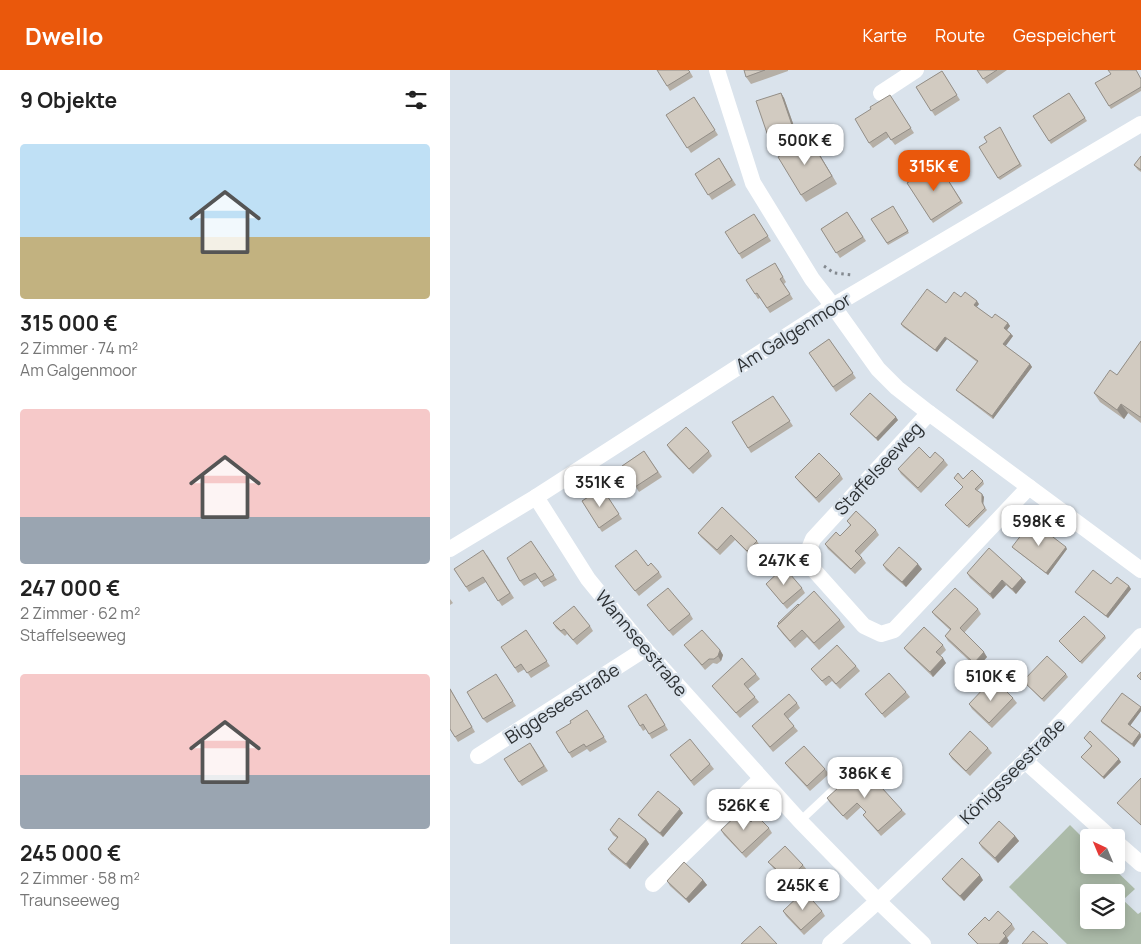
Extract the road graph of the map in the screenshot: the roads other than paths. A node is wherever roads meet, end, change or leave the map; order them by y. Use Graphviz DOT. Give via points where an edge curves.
graph roads {
  1 [pos="717,70"];
  2 [pos="916,70"];
  3 [pos="881,93"];
  4 [pos="1141,124"];
  5 [pos="833,306"];
  6 [pos="929,413"];
  7 [pos="1029,486"];
  8 [pos="536,497"];
  9 [pos="450,549"];
  10 [pos="1141,570"];
  11 [pos="1141,636"];
  12 [pos="645,649"];
  13 [pos="478,756"];
  14 [pos="1025,761"];
  15 [pos="850,774"];
  16 [pos="761,779"];
  17 [pos="800,821"];
  18 [pos="1101,829"];
  19 [pos="1125,850"];
  20 [pos="1141,864"];
  21 [pos="653,884"];
  22 [pos="878,902"];
  23 [pos="830,944"];
  24 [pos="923,944"];
  1 -- 5 [label="street" via="753,183 812,279"];
  2 -- 3 [label="street"];
  4 -- 5 [label="street, Am Galgenmoor"];
  5 -- 6 [label="street" via="878,369 896,388"];
  5 -- 8 [label="street, Am Galgenmoor"];
  6 -- 7 [label="street"];
  6 -- 7 [label="street, Staffelseeweg" via="813,539 807,554 813,570 864,626 881,634 894,630"];
  7 -- 10 [label="street"];
  8 -- 9 [label="street, Am Galgenmoor"];
  8 -- 12 [label="street, Wannseestraße" via="588,579"];
  11 -- 14 [label="street, Königsseestraße"];
  12 -- 13 [label="street, Biggeseestraße"];
  12 -- 16 [label="street, Wannseestraße"];
  14 -- 18 [label="street"];
  14 -- 22 [label="street, Königsseestraße"];
  15 -- 17 [label="lane"];
  16 -- 17 [label="street, Wannseestraße"];
  16 -- 21 [label="street"];
  17 -- 22 [label="street, Wannseestraße"];
  19 -- 20 [label="street"];
  22 -- 23 [label="street, Königsseestraße"];
  22 -- 24 [label="street, Wannseestraße"];
}
